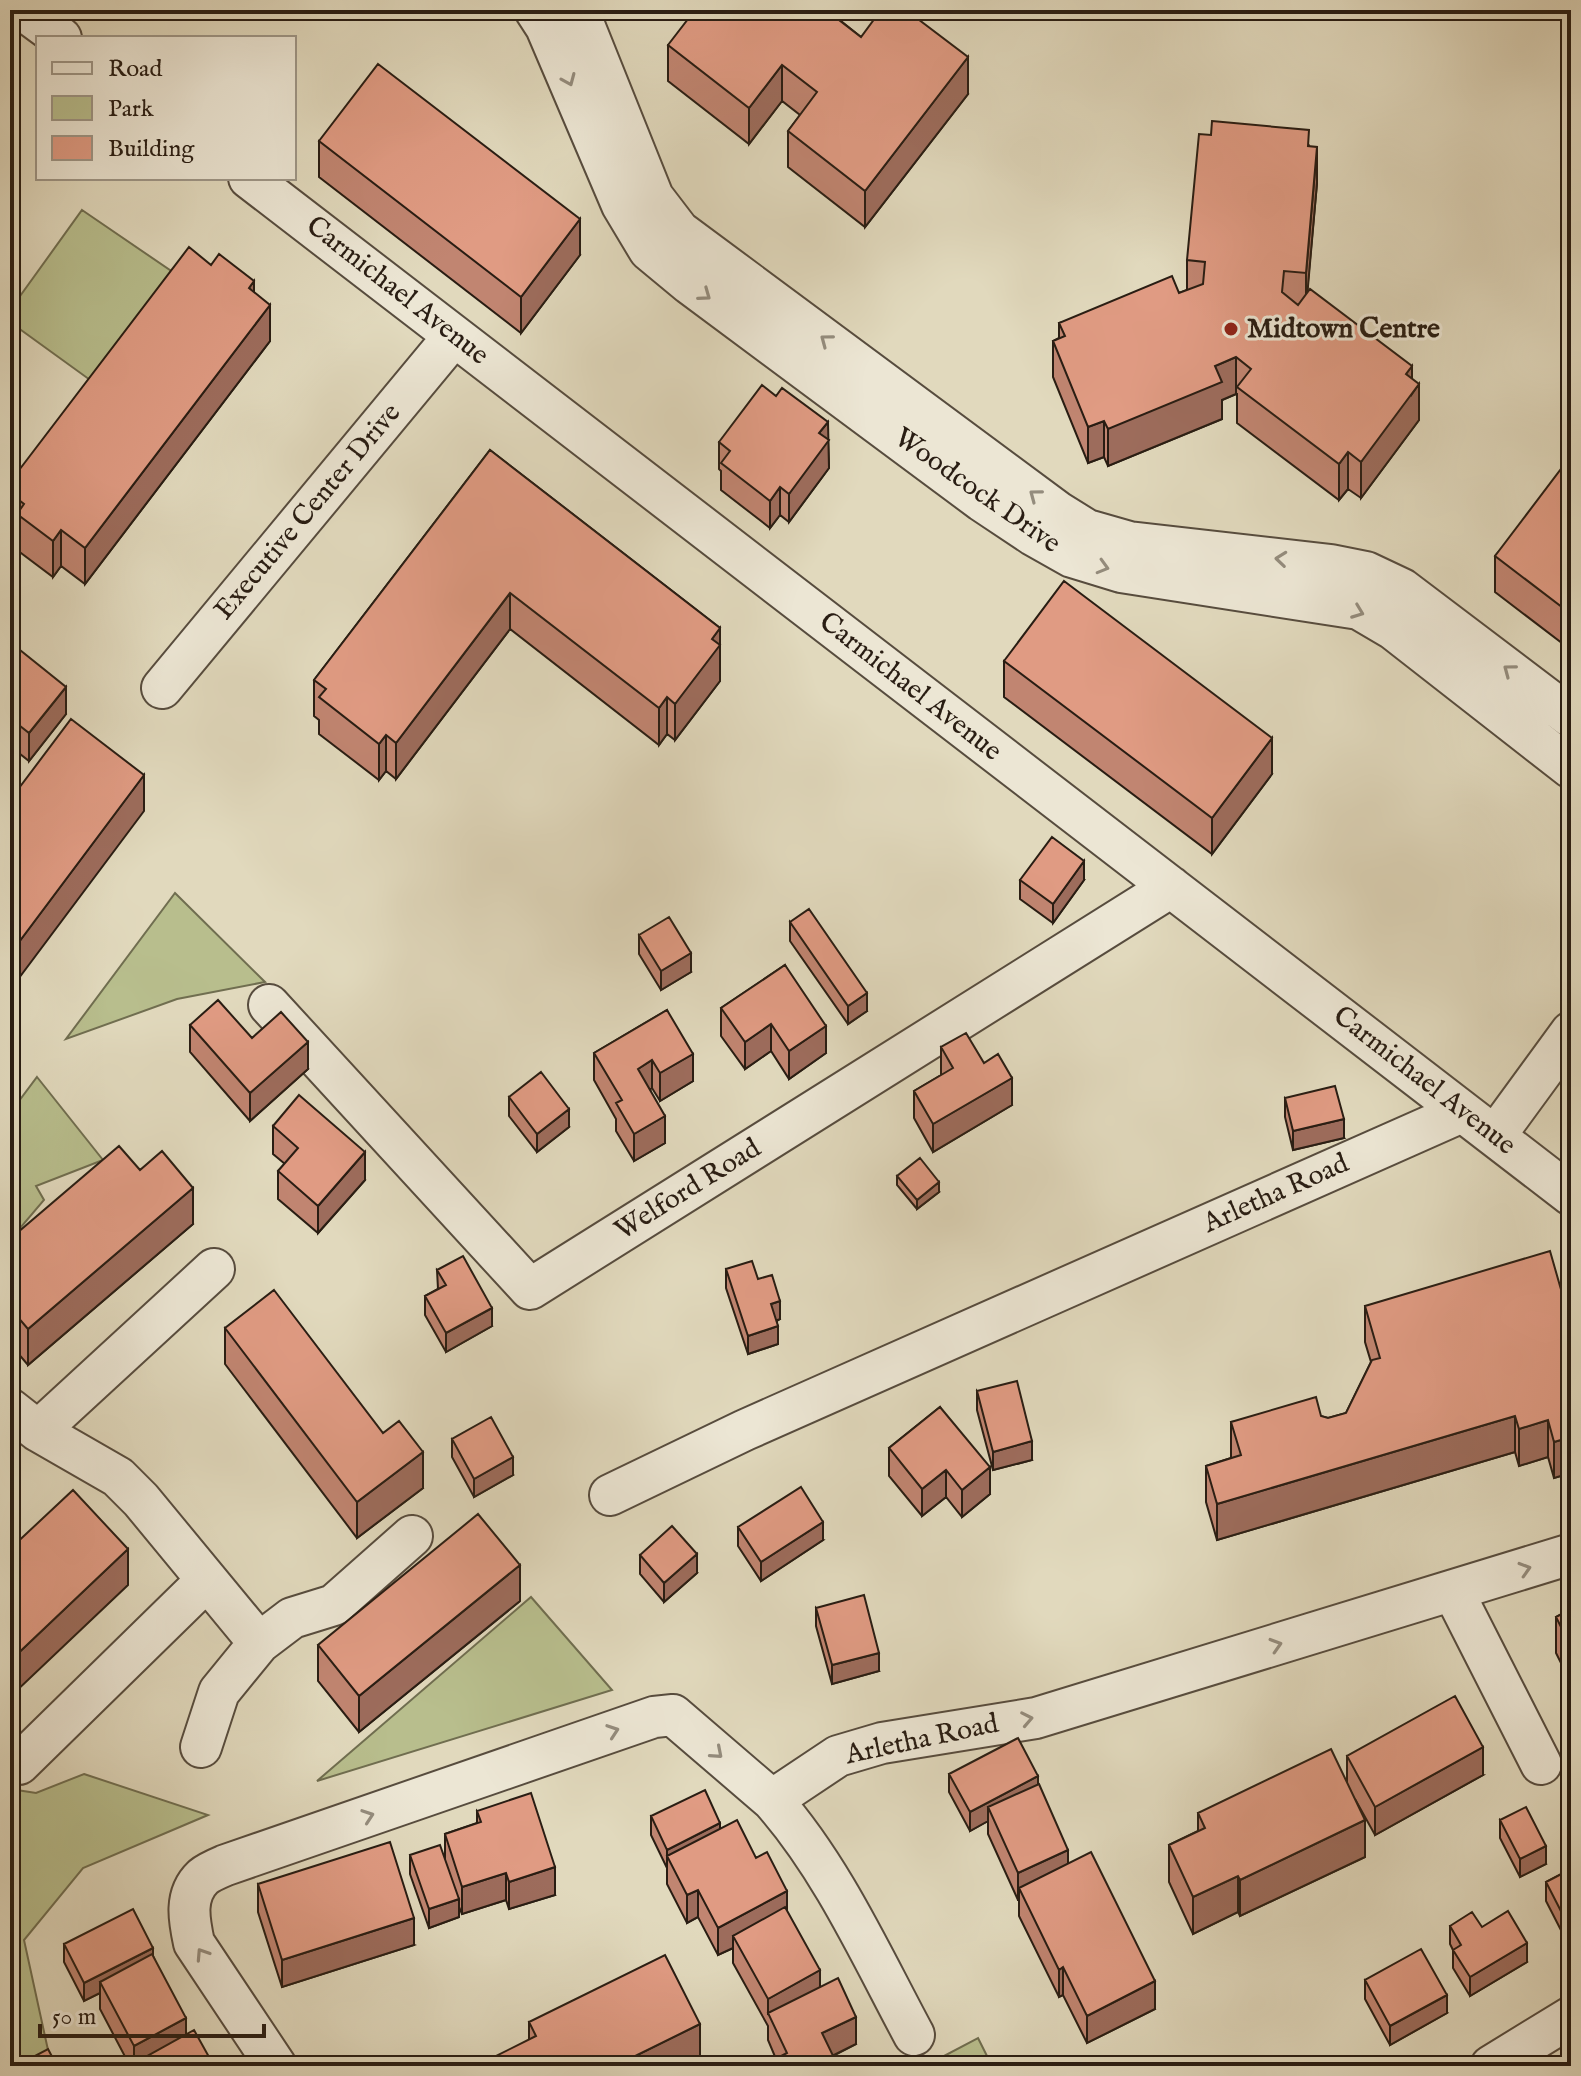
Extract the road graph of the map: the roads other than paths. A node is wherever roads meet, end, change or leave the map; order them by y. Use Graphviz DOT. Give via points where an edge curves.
graph roads {
  1 [pos="23,10"];
  2 [pos="535,10"];
  3 [pos="578,10"];
  4 [pos="58,36"];
  5 [pos="252,180"];
  6 [pos="454,336"];
  7 [pos="162,688"];
  8 [pos="1571,717"];
  9 [pos="1571,768"];
  10 [pos="1171,887"];
  11 [pos="269,1005"];
  12 [pos="1571,1032"];
  13 [pos="1462,1112"];
  14 [pos="1495,1136"];
  15 [pos="1571,1195"];
  16 [pos="214,1269"];
  17 [pos="24,1420"];
  18 [pos="610,1495"];
  19 [pos="412,1536"];
  20 [pos="1571,1554"];
  21 [pos="207,1580"];
  22 [pos="1453,1591"];
  23 [pos="259,1643"];
  24 [pos="201,1747"];
  25 [pos="19,1764"];
  26 [pos="1541,1764"];
  27 [pos="772,1800"];
  28 [pos="1571,2018"];
  29 [pos="914,2035"];
  30 [pos="276,2066"];
  31 [pos="1491,2066"];
  1 -- 4 [label="street"];
  2 -- 9 [label="street, Woodcock Drive, one-way" via="622,205 649,250 982,501 1072,557 1121,572 1359,609 1393,629"];
  8 -- 3 [label="street, Woodcock Drive, one-way" via="1402,589 1366,572 1129,542 1087,530 1058,512 679,231 653,197"];
  5 -- 6 [label="street, Carmichael Avenue"];
  6 -- 7 [label="street, Executive Center Drive"];
  6 -- 10 [label="street, Carmichael Avenue"];
  10 -- 11 [label="street, Welford Road" via="530,1289"];
  10 -- 13 [label="street, Carmichael Avenue"];
  12 -- 14 [label="street"];
  13 -- 14 [label="street, Carmichael Avenue"];
  13 -- 18 [label="street, Arletha Road"];
  14 -- 15 [label="street, Carmichael Avenue"];
  16 -- 17 [label="street"];
  17 -- 21 [label="street" via="118,1477"];
  19 -- 23 [label="street" via="334,1605 292,1618"];
  22 -- 20 [label="street, Arletha Road, one-way"];
  21 -- 23 [label="street"];
  21 -- 25 [label="street"];
  22 -- 26 [label="street"];
  27 -- 22 [label="street, Arletha Road, one-way" via="838,1756 882,1743 1036,1718"];
  23 -- 24 [label="street" via="219,1692"];
  27 -- 29 [label="street" via="822,1866"];
  30 -- 27 [label="street, one-way" via="194,1943 190,1897 204,1876 654,1717 673,1715"];
  28 -- 31 [label="street"];
}
